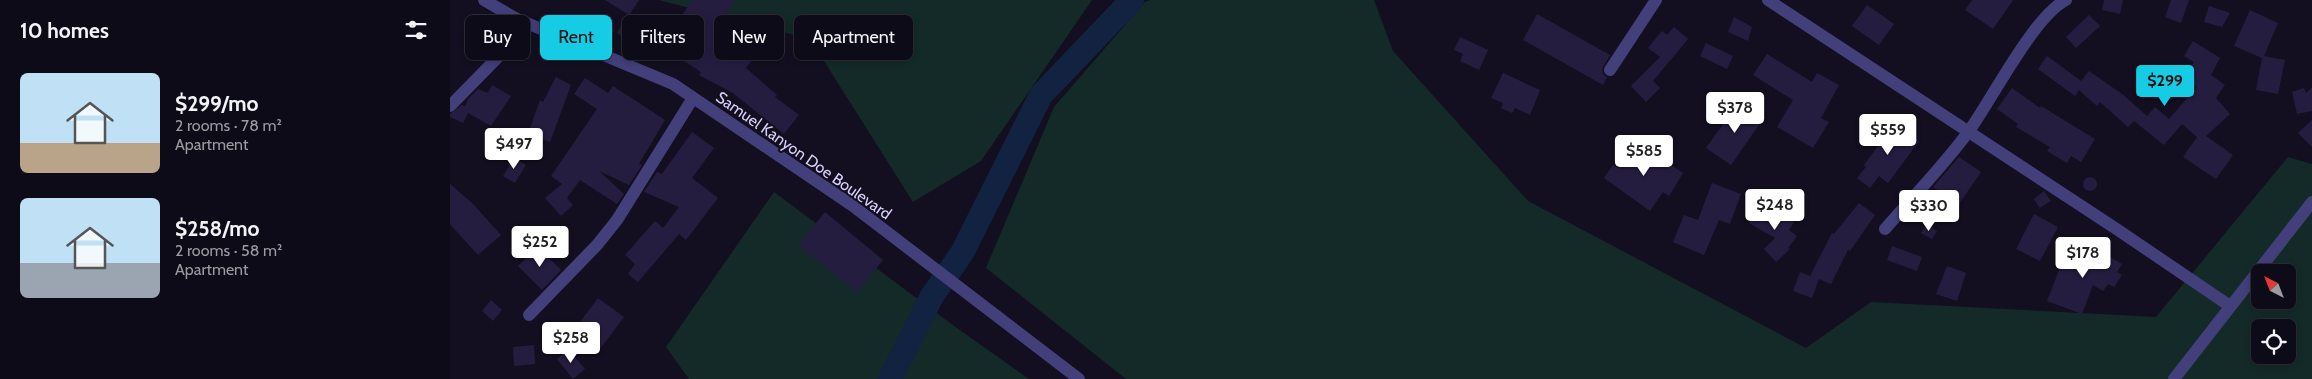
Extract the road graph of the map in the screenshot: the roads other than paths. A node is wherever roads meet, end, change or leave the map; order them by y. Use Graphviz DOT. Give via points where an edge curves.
graph roads {
  1 [pos="484,0"];
  2 [pos="1656,0"];
  3 [pos="1768,0"];
  4 [pos="2066,0"];
  5 [pos="510,15"];
  6 [pos="530,24"];
  7 [pos="495,60"];
  8 [pos="1610,70"];
  9 [pos="693,98"];
  10 [pos="450,106"];
  11 [pos="1968,132"];
  12 [pos="2312,202"];
  13 [pos="1885,229"];
  14 [pos="2230,306"];
  15 [pos="529,315"];
  16 [pos="1080,379"];
  17 [pos="2174,379"];
  1 -- 5 [label="street, Samuel Kanyon Doe Boulevard"];
  2 -- 8 [label="street"];
  3 -- 11 [label="street"];
  4 -- 11 [label="street" via="2041,21"];
  6 -- 9 [label="street, Samuel Kanyon Doe Boulevard" via="673,84"];
  7 -- 10 [label="street"];
  9 -- 15 [label="street" via="617,220"];
  9 -- 16 [label="street, Samuel Kanyon Doe Boulevard" via="853,206"];
  11 -- 13 [label="street"];
  11 -- 14 [label="street"];
  12 -- 14 [label="street"];
  14 -- 17 [label="street"];
}
